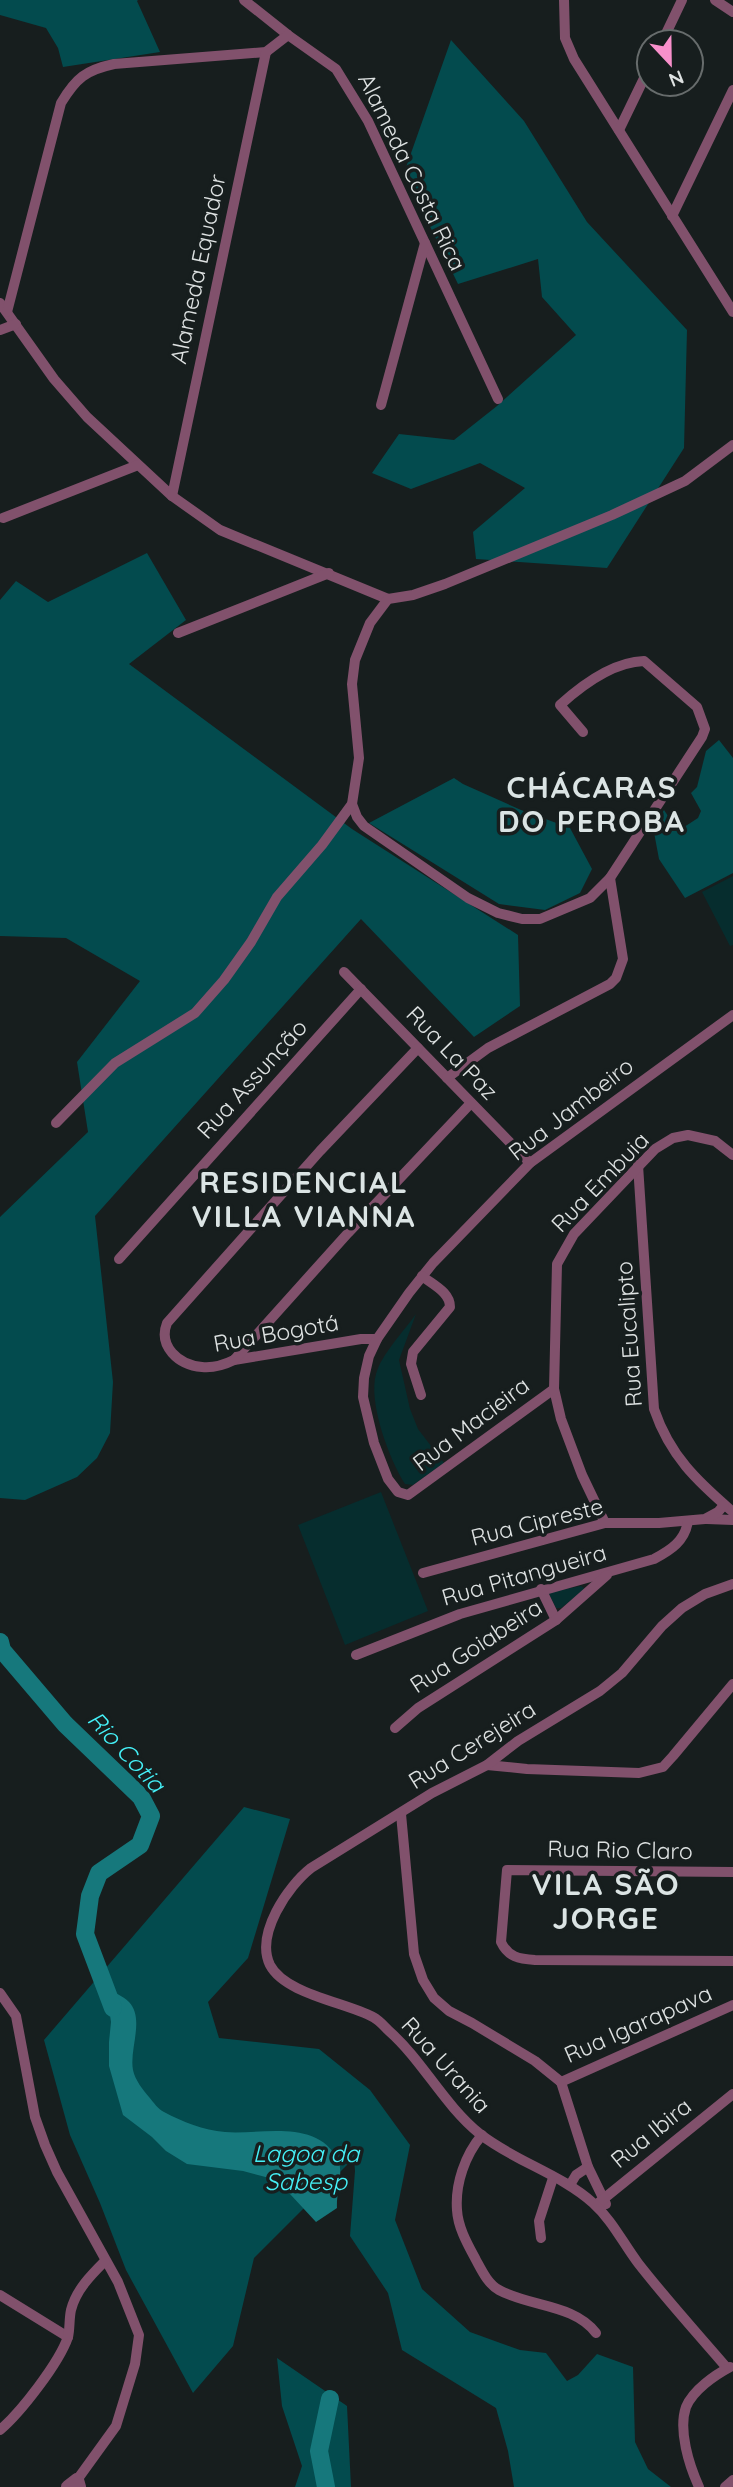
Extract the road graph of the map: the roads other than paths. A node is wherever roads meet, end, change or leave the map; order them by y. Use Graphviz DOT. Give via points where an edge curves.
graph roads {
  1 [pos="244,0"];
  2 [pos="564,0"];
  3 [pos="682,0"];
  4 [pos="715,0"];
  5 [pos="733,12"];
  6 [pos="669,28"];
  7 [pos="288,35"];
  8 [pos="266,52"];
  9 [pos="733,90"];
  10 [pos="635,97"];
  11 [pos="619,130"];
  12 [pos="672,216"];
  13 [pos="425,243"];
  14 [pos="733,292"];
  15 [pos="0,303"];
  16 [pos="730,308"];
  17 [pos="8,312"];
  18 [pos="16,324"];
  19 [pos="0,330"];
  20 [pos="498,399"];
  21 [pos="381,405"];
  22 [pos="733,445"];
  23 [pos="138,465"];
  24 [pos="172,496"];
  25 [pos="3,518"];
  26 [pos="329,573"];
  27 [pos="388,599"];
  28 [pos="178,633"];
  29 [pos="583,732"];
  30 [pos="352,804"];
  31 [pos="610,878"];
  32 [pos="344,972"];
  33 [pos="360,989"];
  34 [pos="733,1016"];
  35 [pos="418,1048"];
  36 [pos="447,1078"];
  37 [pos="471,1103"];
  38 [pos="56,1122"];
  39 [pos="733,1155"];
  40 [pos="530,1163"];
  41 [pos="638,1165"];
  42 [pos="119,1259"];
  43 [pos="422,1276"];
  44 [pos="377,1339"];
  45 [pos="234,1360"];
  46 [pos="554,1389"];
  47 [pos="421,1395"];
  48 [pos="414,1493"];
  49 [pos="729,1508"];
  50 [pos="705,1519"];
  51 [pos="733,1520"];
  52 [pos="688,1521"];
  53 [pos="605,1523"];
  54 [pos="612,1571"];
  55 [pos="423,1573"];
  56 [pos="733,1584"];
  57 [pos="541,1589"];
  58 [pos="556,1620"];
  59 [pos="356,1655"];
  60 [pos="733,1684"];
  61 [pos="395,1728"];
  62 [pos="487,1765"];
  63 [pos="401,1814"];
  64 [pos="733,1872"];
  65 [pos="733,1961"];
  66 [pos="269,1964"];
  67 [pos="0,1993"];
  68 [pos="733,2005"];
  69 [pos="1,2015"];
  70 [pos="16,2016"];
  71 [pos="561,2082"];
  72 [pos="733,2094"];
  73 [pos="482,2135"];
  74 [pos="588,2166"];
  75 [pos="553,2178"];
  76 [pos="570,2185"];
  77 [pos="600,2202"];
  78 [pos="541,2238"];
  79 [pos="105,2261"];
  80 [pos="0,2295"];
  81 [pos="596,2333"];
  82 [pos="68,2337"];
  83 [pos="730,2367"];
  84 [pos="0,2430"];
  85 [pos="733,2480"];
  86 [pos="75,2485"];
  87 [pos="699,2487"];
  88 [pos="725,2487"];
  1 -- 7 [label="street, Alameda Costa Rica"];
  2 -- 11 [label="street" via="569,49"];
  3 -- 6 [label="street"];
  4 -- 5 [label="street"];
  7 -- 8 [label="street"];
  7 -- 13 [label="street, Alameda Costa Rica" via="343,78"];
  8 -- 17 [label="street" via="114,64 79,77 61,103"];
  8 -- 24 [label="street, Alameda Equador"];
  9 -- 12 [label="street"];
  10 -- 11 [label="street"];
  11 -- 12 [label="street"];
  12 -- 16 [label="street"];
  13 -- 20 [label="street, Alameda Costa Rica"];
  13 -- 21 [label="street"];
  14 -- 16 [label="street"];
  15 -- 17 [label="street"];
  17 -- 18 [label="street"];
  18 -- 19 [label="street"];
  18 -- 23 [label="street" via="54,379"];
  22 -- 27 [label="street" via="685,481 611,515 445,584"];
  23 -- 24 [label="street"];
  23 -- 25 [label="street"];
  24 -- 26 [label="street" via="220,530"];
  26 -- 27 [label="street"];
  26 -- 28 [label="street"];
  27 -- 30 [label="street" via="370,623 355,660 352,684 359,758"];
  29 -- 31 [label="street" via="560,705 606,672 636,661 651,665 697,707 704,722 702,737"];
  30 -- 31 [label="street" via="364,826 468,898 498,913 540,919 590,898"];
  30 -- 38 [label="street" via="277,897 251,942 195,1013 115,1063"];
  31 -- 36 [label="street" via="623,959 616,978 488,1048"];
  32 -- 33 [label="street, Rua La Paz"];
  33 -- 35 [label="street, Rua La Paz"];
  33 -- 42 [label="street, Rua Assunção"];
  34 -- 40 [label="street, Rua Jambeiro"];
  35 -- 36 [label="street, Rua La Paz"];
  35 -- 45 [label="street, Rua Bogotá" via="167,1323 165,1341 180,1360 202,1367"];
  36 -- 37 [label="street, Rua La Paz"];
  37 -- 40 [label="street, Rua La Paz"];
  37 -- 45 [label="street"];
  39 -- 41 [label="street, Rua Embuia" via="715,1141 688,1135 673,1138"];
  40 -- 43 [label="street, Rua Jambeiro"];
  41 -- 46 [label="street, Rua Embuia" via="574,1234 556,1264"];
  41 -- 49 [label="street, Rua Eucalipto" via="654,1409 671,1449"];
  43 -- 44 [label="street, Rua Jambeiro"];
  43 -- 47 [label="street" via="444,1292 450,1307 413,1352 411,1364"];
  44 -- 45 [label="street, Rua Bogotá"];
  44 -- 48 [label="street, Rua Jambeiro" via="363,1378 367,1420 393,1488 402,1495"];
  46 -- 48 [label="street, Rua Macieira"];
  46 -- 53 [label="street, Rua Embuia" via="582,1475"];
  49 -- 50 [label="street, Rua Cipreste"];
  50 -- 51 [label="street, Rua Cipreste"];
  50 -- 52 [label="street, Rua Cipreste"];
  52 -- 53 [label="street, Rua Cipreste"];
  52 -- 54 [label="street, Rua Pitangueira" via="686,1533 667,1552"];
  53 -- 55 [label="street, Rua Cipreste"];
  54 -- 57 [label="street, Rua Pitangueira"];
  54 -- 58 [label="street, Rua Goiabeira"];
  56 -- 62 [label="street, Rua Cerejeira" via="681,1608 600,1691"];
  57 -- 58 [label="street"];
  57 -- 59 [label="street, Rua Pitangueira" via="460,1614"];
  58 -- 61 [label="street, Rua Goiabeira" via="418,1708"];
  60 -- 62 [label="street" via="663,1767 639,1773"];
  62 -- 63 [label="street, Rua Cerejeira"];
  63 -- 66 [label="street, Rua Cerejeira" via="296,1880 273,1918 268,1935"];
  63 -- 71 [label="street" via="414,1954 423,1980 449,2011 535,2061"];
  64 -- 65 [label="street, Rua Rio Claro" via="507,1870 501,1942 513,1956 535,1960"];
  66 -- 73 [label="street, Rua Urania" via="280,1979 295,1987 376,2018"];
  67 -- 70 [label="street"];
  68 -- 71 [label="street, Rua Igarapava"];
  69 -- 70 [label="street"];
  70 -- 79 [label="street" via="35,2118 57,2172"];
  71 -- 74 [label="street"];
  72 -- 77 [label="street, Rua Ibira"];
  73 -- 75 [label="street, Rua Urania"];
  73 -- 81 [label="street" via="465,2162 457,2211 479,2266 502,2291 583,2319"];
  74 -- 76 [label="street"];
  74 -- 77 [label="street"];
  75 -- 76 [label="street, Rua Urania"];
  75 -- 78 [label="street" via="539,2221"];
  76 -- 77 [label="street, Rua Urania"];
  77 -- 83 [label="street" via="639,2264"];
  79 -- 82 [label="street" via="77,2295"];
  79 -- 86 [label="street" via="139,2335 116,2426"];
  80 -- 82 [label="street"];
  82 -- 84 [label="street" via="32,2395"];
  83 -- 87 [label="street" via="707,2382 686,2406 684,2433"];
  85 -- 88 [label="street"];
}
